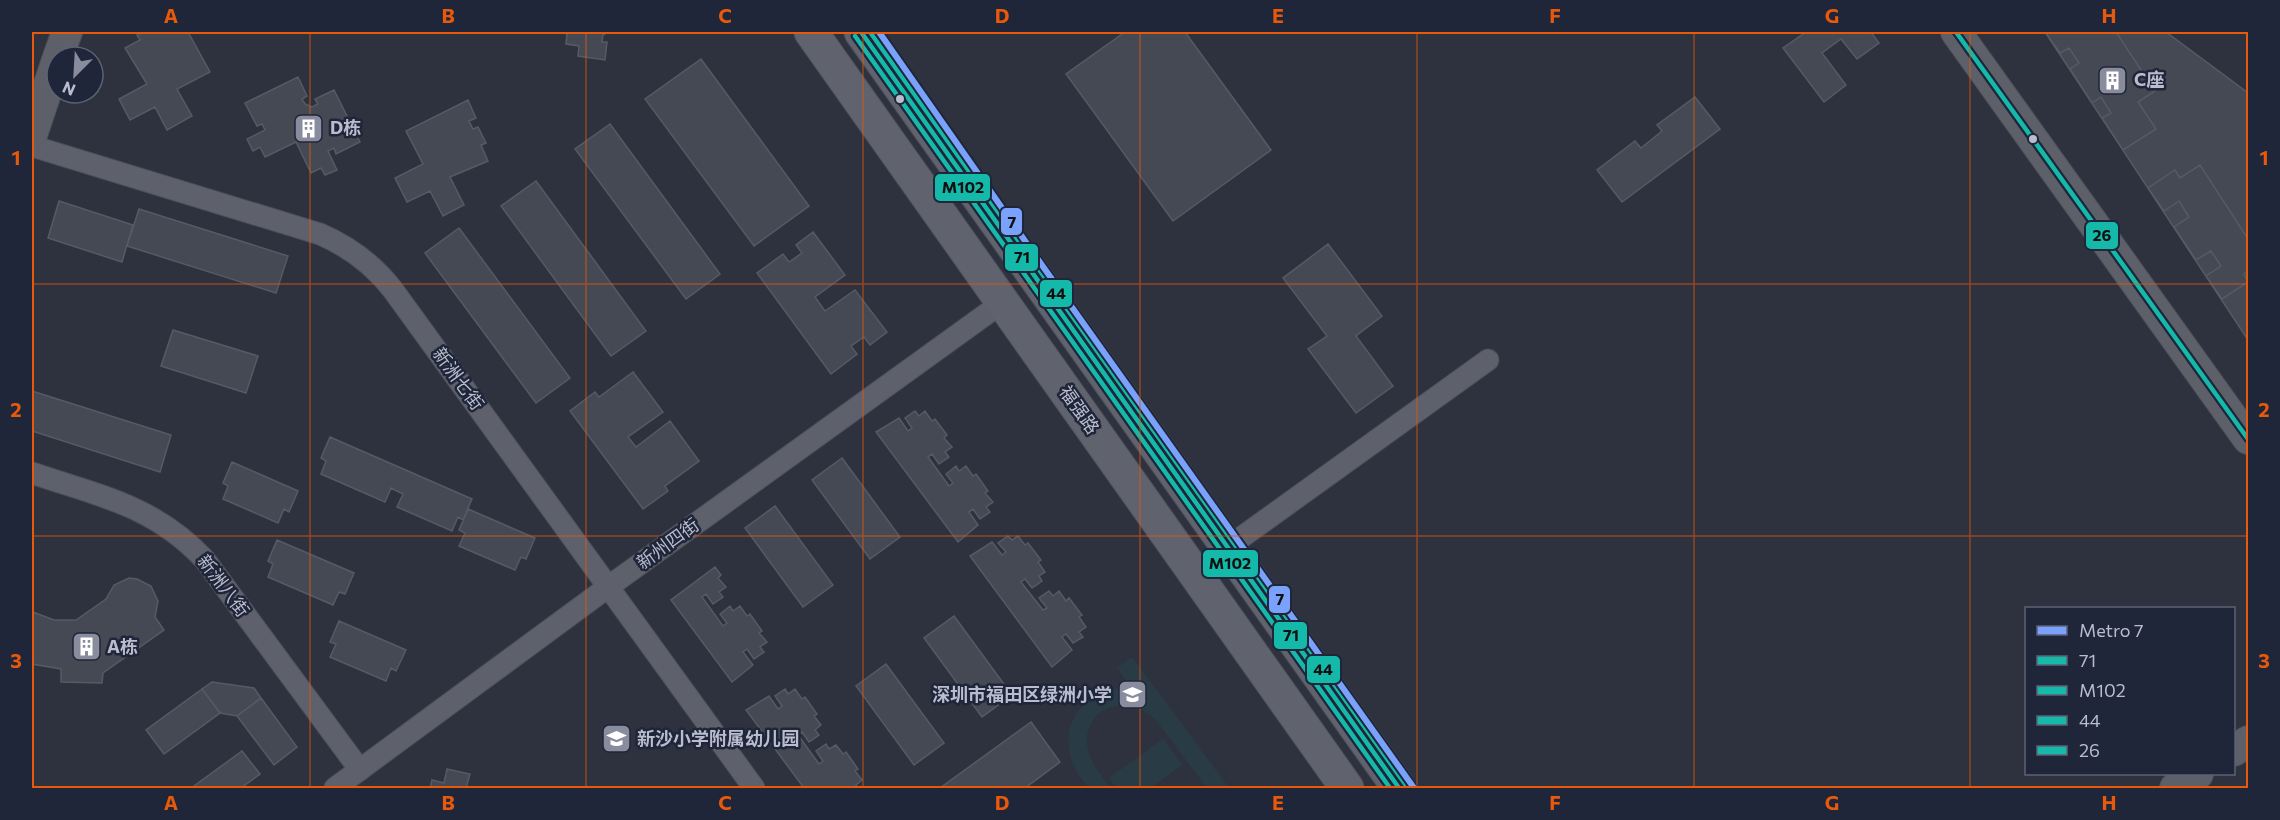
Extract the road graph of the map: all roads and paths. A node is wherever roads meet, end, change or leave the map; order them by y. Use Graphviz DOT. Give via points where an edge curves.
graph roads {
  1 [pos="811,32"];
  2 [pos="861,32"];
  3 [pos="1956,32"];
  4 [pos="45,97"];
  5 [pos="32,135"];
  6 [pos="32,146"];
  7 [pos="1003,302"];
  8 [pos="1488,360"];
  9 [pos="2248,439"];
  10 [pos="32,473"];
  11 [pos="1228,547"];
  12 [pos="608,587"];
  13 [pos="2248,741"];
  14 [pos="2235,750"];
  15 [pos="360,770"];
  16 [pos="2196,775"];
  17 [pos="335,789"];
  18 [pos="754,789"];
  19 [pos="1347,789"];
  20 [pos="1399,789"];
  21 [pos="2175,789"];
  1 -- 7 [label="main road, 福强路"];
  2 -- 11 [label="main road"];
  3 -- 9 [label="street"];
  4 -- 5 [label="street"];
  6 -- 12 [label="street, 新洲七街" via="320,234 368,262 393,290"];
  7 -- 12 [label="street, 新州四街"];
  7 -- 19 [label="main road, 福强路"];
  8 -- 11 [label="street"];
  10 -- 15 [label="street, 新洲八街" via="130,506 185,540 205,560"];
  11 -- 20 [label="main road"];
  12 -- 15 [label="street, 新州四街"];
  12 -- 18 [label="street, 新洲七街"];
  13 -- 14 [label="street"];
  15 -- 17 [label="street, 新州四街"];
  16 -- 21 [label="street"];
}
